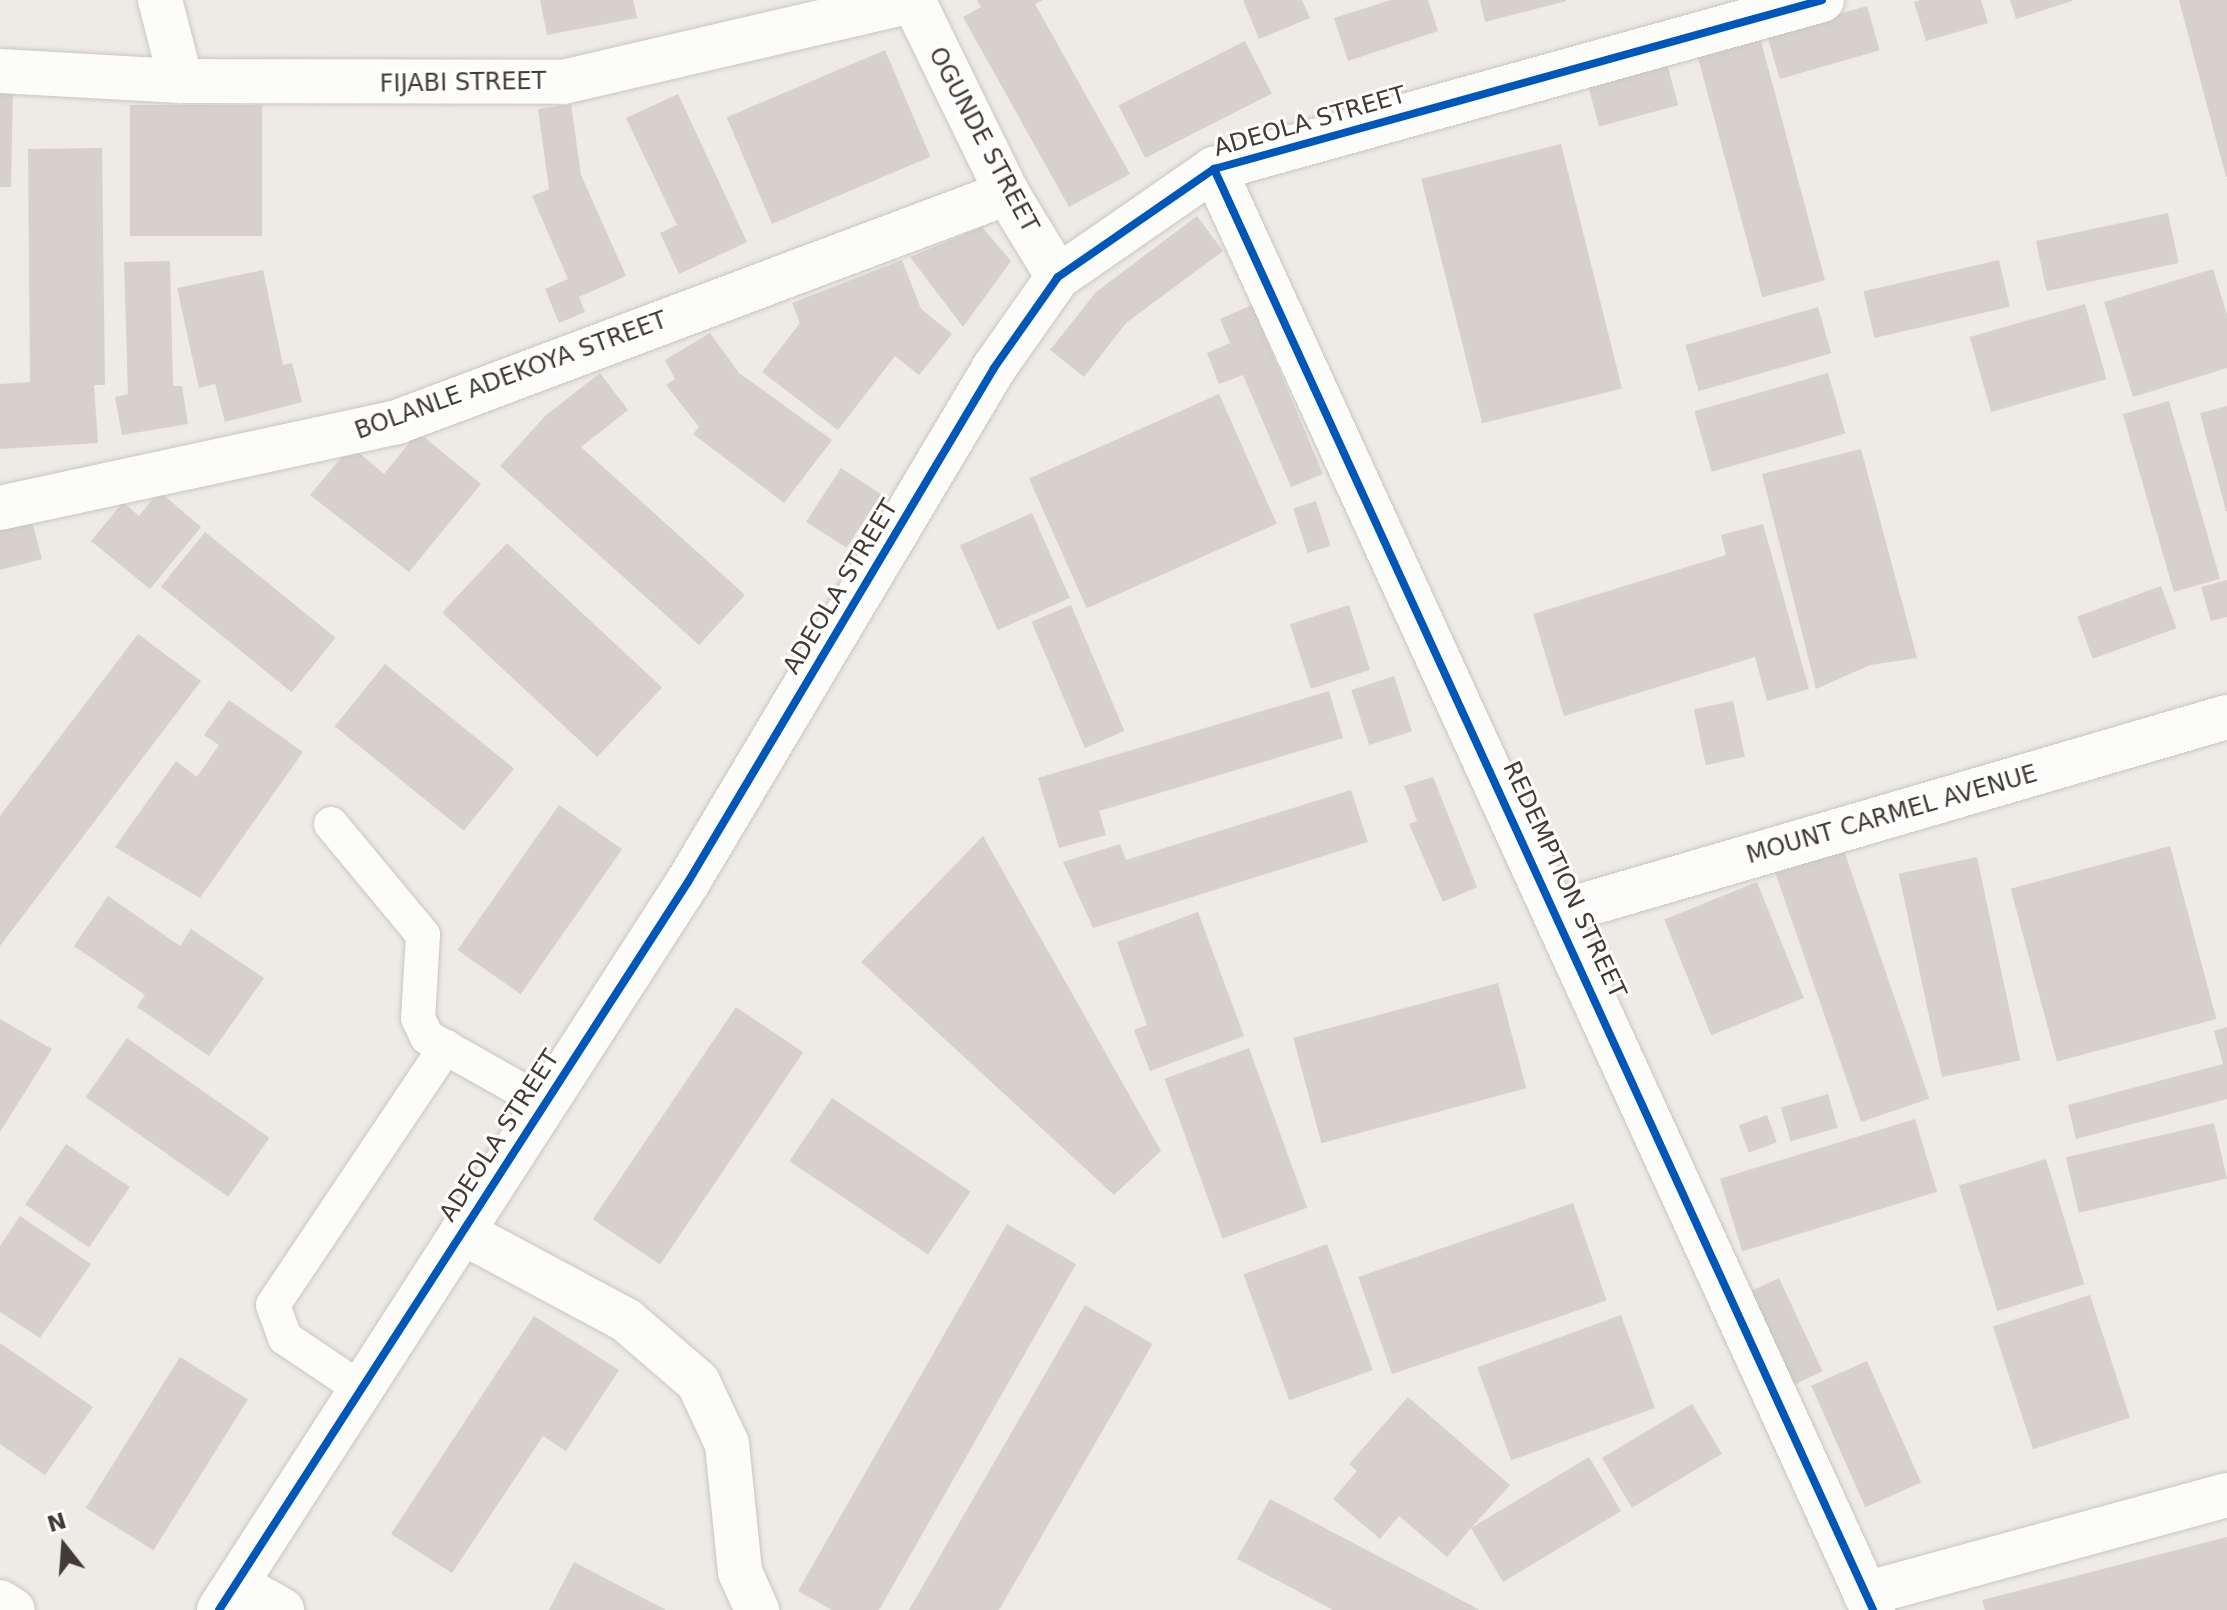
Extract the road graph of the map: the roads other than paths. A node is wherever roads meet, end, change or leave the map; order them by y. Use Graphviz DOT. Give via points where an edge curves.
graph roads {
  1 [pos="160,0"];
  2 [pos="1822,0"];
  3 [pos="914,1"];
  4 [pos="0,71"];
  5 [pos="181,81"];
  6 [pos="1214,169"];
  7 [pos="1007,193"];
  8 [pos="1058,277"];
  9 [pos="0,508"];
  10 [pos="2227,717"];
  11 [pos="331,824"];
  12 [pos="1557,913"];
  13 [pos="446,1047"];
  14 [pos="544,1103"];
  15 [pos="462,1232"];
  16 [pos="361,1389"];
  17 [pos="2227,1495"];
  18 [pos="227,1597"];
  19 [pos="0,1602"];
  20 [pos="1869,1602"];
  21 [pos="13,1610"];
  22 [pos="282,1610"];
  23 [pos="757,1610"];
  1 -- 5 [label="street"];
  2 -- 6 [label="street, ADEOLA STREET"];
  3 -- 5 [label="street, FIJABI STREET" via="563,82"];
  3 -- 7 [label="street, OGUNDE STREET"];
  4 -- 5 [label="street, FIJABI STREET"];
  6 -- 8 [label="street, ADEOLA STREET"];
  6 -- 12 [label="street, REDEMPTION STREET"];
  7 -- 8 [label="street, OGUNDE STREET"];
  7 -- 9 [label="street, BOLANLE ADEKOYA STREET" via="397,422"];
  8 -- 14 [label="street, ADEOLA STREET" via="994,368 688,882"];
  10 -- 12 [label="street, MOUNT CARMEL AVENUE"];
  11 -- 13 [label="lane" via="423,935 418,1018 427,1037"];
  12 -- 20 [label="street, REDEMPTION STREET"];
  13 -- 14 [label="lane"];
  13 -- 16 [label="lane" via="273,1305 285,1338"];
  14 -- 15 [label="street, ADEOLA STREET"];
  15 -- 16 [label="street, ADEOLA STREET"];
  15 -- 23 [label="street" via="626,1320 698,1382 727,1444 740,1572"];
  16 -- 18 [label="street, ADEOLA STREET"];
  17 -- 20 [label="street"];
  18 -- 22 [label="street"];
  19 -- 21 [label="street"];
}
